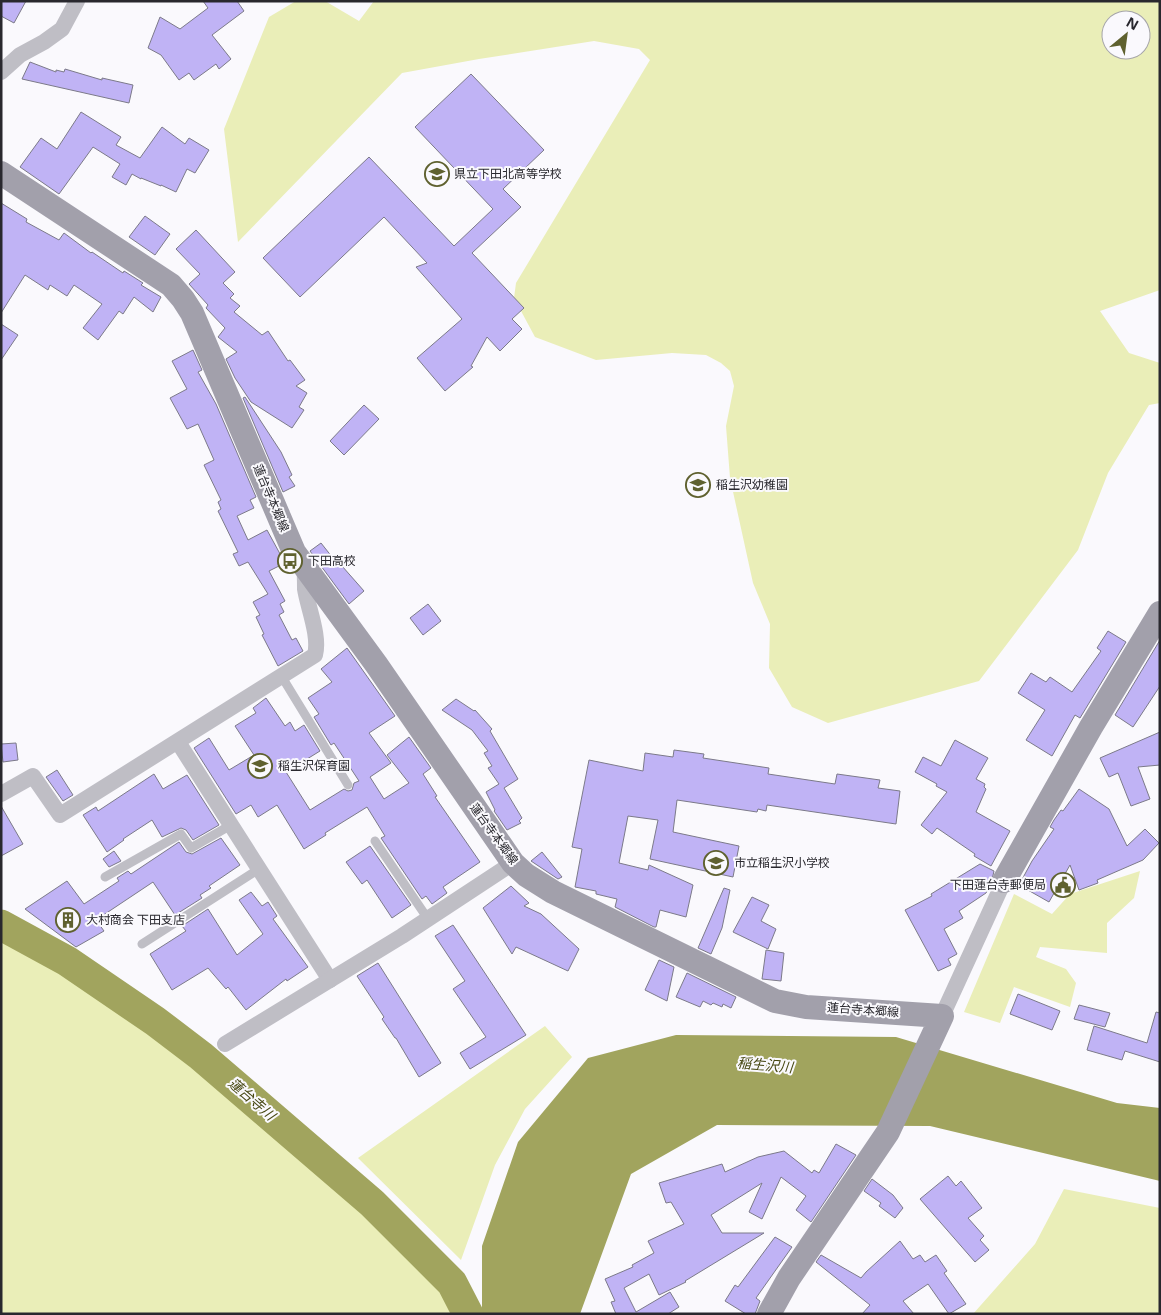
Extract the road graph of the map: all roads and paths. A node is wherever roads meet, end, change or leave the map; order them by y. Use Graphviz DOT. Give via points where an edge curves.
graph roads {
  1 [pos="77,1"];
  2 [pos="1,72"];
  3 [pos="1,173"];
  4 [pos="304,565"];
  5 [pos="1160,613"];
  6 [pos="282,677"];
  7 [pos="178,742"];
  8 [pos="348,785"];
  9 [pos="1,794"];
  10 [pos="231,824"];
  11 [pos="375,841"];
  12 [pos="513,863"];
  13 [pos="259,869"];
  14 [pos="105,878"];
  15 [pos="1004,881"];
  16 [pos="428,919"];
  17 [pos="142,944"];
  18 [pos="330,980"];
  19 [pos="939,1023"];
  20 [pos="225,1044"];
  21 [pos="769,1314"];
  1 -- 2 [label="street" via="62,29"];
  3 -- 4 [label="main road, 蓮台寺本郷線" via="171,285 183,299 192,313 294,552"];
  4 -- 6 [label="street" via="316,651 315,655"];
  4 -- 12 [label="main road, 蓮台寺本郷線"];
  5 -- 15 [label="main road" via="1086,735"];
  6 -- 7 [label="street"];
  6 -- 8 [label="lane"];
  7 -- 9 [label="street" via="60,815 33,776"];
  7 -- 10 [label="street"];
  10 -- 13 [label="street"];
  10 -- 14 [label="lane" via="191,848 180,834"];
  11 -- 16 [label="lane"];
  12 -- 16 [label="street"];
  12 -- 19 [label="main road, 蓮台寺本郷線" via="552,892 775,1001"];
  13 -- 17 [label="lane"];
  13 -- 18 [label="street"];
  15 -- 19 [label="street"];
  16 -- 18 [label="street"];
  18 -- 20 [label="street"];
  19 -- 21 [label="main road" via="888,1132 789,1278"];
}
